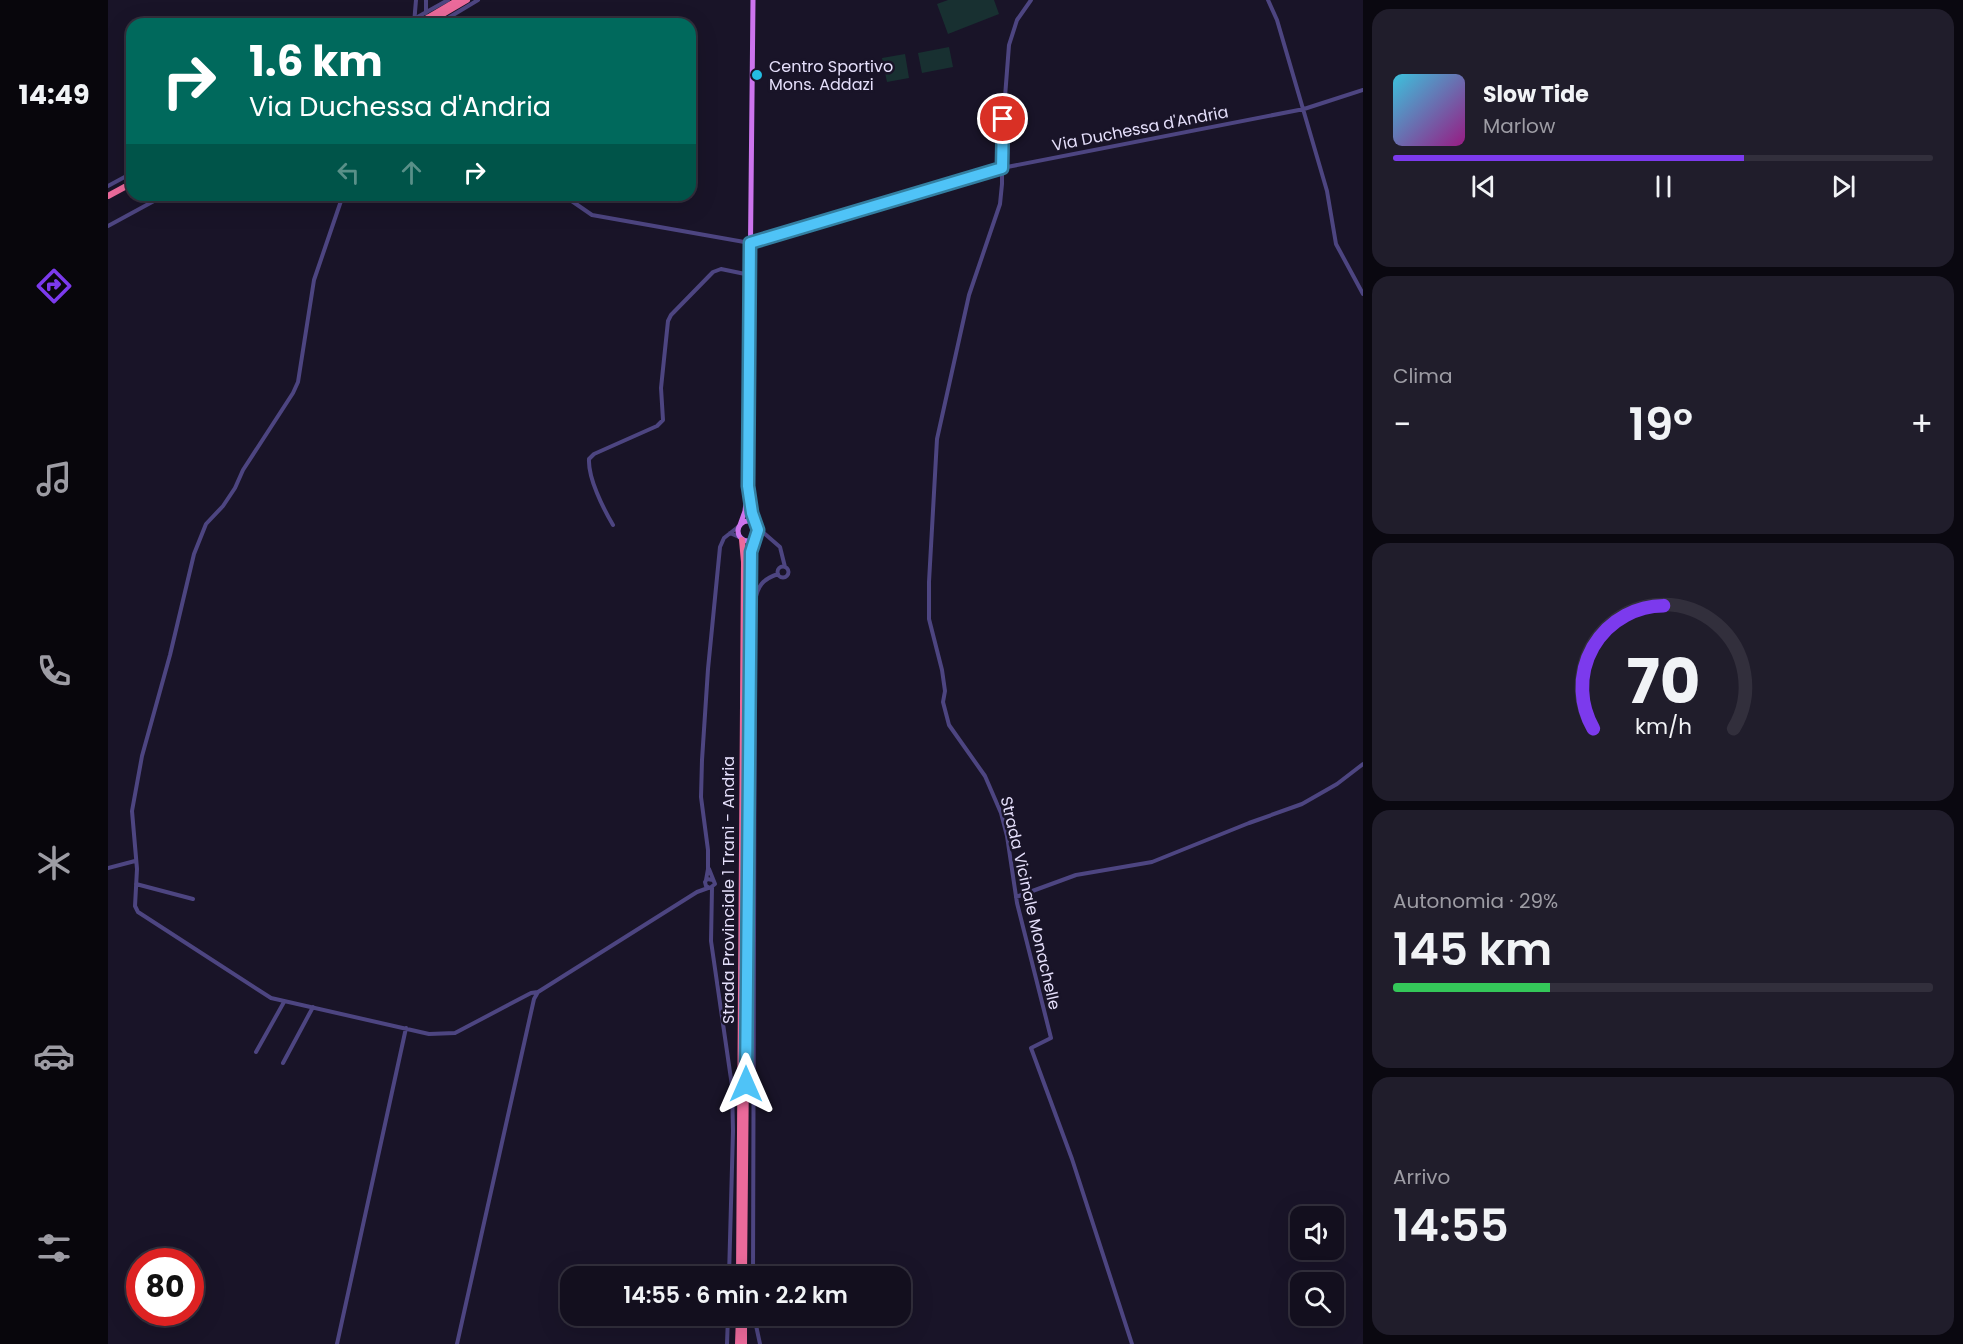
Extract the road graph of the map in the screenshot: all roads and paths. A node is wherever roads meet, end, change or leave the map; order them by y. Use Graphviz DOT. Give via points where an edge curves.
graph roads {
  1 [pos="416,0"];
  2 [pos="426,0"];
  3 [pos="448,0"];
  4 [pos="458,0"];
  5 [pos="467,0"];
  6 [pos="478,0"];
  7 [pos="753,0"];
  8 [pos="1031,0"];
  9 [pos="1268,0"];
  10 [pos="426,12"];
  11 [pos="416,18"];
  12 [pos="416,18"];
  13 [pos="426,18"];
  14 [pos="436,18"];
  15 [pos="448,18"];
  16 [pos="1363,90"];
  17 [pos="1304,109"];
  18 [pos="1002,168"];
  19 [pos="126,176"];
  20 [pos="126,184"];
  21 [pos="108,186"];
  22 [pos="108,194"];
  23 [pos="154,201"];
  24 [pos="341,201"];
  25 [pos="572,201"];
  26 [pos="108,226"];
  27 [pos="750,243"];
  28 [pos="750,274"];
  29 [pos="1363,294"];
  30 [pos="748,486"];
  31 [pos="613,525"];
  32 [pos="756,525"];
  33 [pos="739,526"];
  34 [pos="730,533"];
  35 [pos="740,538"];
  36 [pos="754,539"];
  37 [pos="785,567"];
  38 [pos="778,574"];
  39 [pos="1363,764"];
  40 [pos="135,861"];
  41 [pos="108,868"];
  42 [pos="708,869"];
  43 [pos="713,880"];
  44 [pos="705,882"];
  45 [pos="136,884"];
  46 [pos="710,888"];
  47 [pos="697,892"];
  48 [pos="1016,897"];
  49 [pos="193,899"];
  50 [pos="538,992"];
  51 [pos="284,1002"];
  52 [pos="313,1007"];
  53 [pos="406,1028"];
  54 [pos="256,1052"];
  55 [pos="283,1063"];
  56 [pos="729,1266"];
  57 [pos="739,1266"];
  58 [pos="744,1266"];
  59 [pos="753,1266"];
  60 [pos="728,1326"];
  61 [pos="738,1326"];
  62 [pos="744,1326"];
  63 [pos="756,1326"];
  64 [pos="337,1344"];
  65 [pos="458,1344"];
  66 [pos="727,1344"];
  67 [pos="738,1344"];
  68 [pos="744,1344"];
  69 [pos="760,1344"];
  70 [pos="1132,1344"];
  1 -- 11 [label="street, bridge"];
  2 -- 10 [label="street"];
  3 -- 10 [label="street"];
  4 -- 13 [label="highway"];
  5 -- 14 [label="highway"];
  6 -- 15 [label="street"];
  7 -- 27 [label="main road, Strada Provinciale 1 Trani - Andria"];
  8 -- 18 [label="street, Strada Vicinale Monachelle" via="1017,20 1009,45"];
  9 -- 17 [label="street"];
  10 -- 12 [label="street"];
  16 -- 17 [label="street, Via Duchessa d'Andria"];
  17 -- 18 [label="street, Via Duchessa d'Andria"];
  17 -- 29 [label="street" via="1327,191 1336,244"];
  18 -- 27 [label="street, Via Duchessa d'Andria"];
  18 -- 48 [label="street, Strada Vicinale Monachelle" via="1000,204 969,295 937,439 929,619 942,670 948,725 993,790 1007,836"];
  19 -- 21 [label="street"];
  20 -- 22 [label="highway"];
  23 -- 26 [label="street"];
  24 -- 40 [label="street" via="314,280 298,382 235,488 206,524 194,554 140,767 132,811"];
  25 -- 27 [label="street" via="592,215"];
  27 -- 28 [label="main road, Strada Provinciale 1 Trani - Andria"];
  28 -- 30 [label="main road, Strada Provinciale 1 Trani - Andria"];
  28 -- 31 [label="street" via="721,269 713,272 671,315 666,327 661,388 663,420 589,459 603,508"];
  30 -- 32 [label="main road, Strada Provinciale 1 Trani - Andria"];
  30 -- 33 [label="main road, Strada Provinciale 1 Trani - Andria"];
  32 -- 33 [label="main road" via="746,521"];
  32 -- 36 [label="main road, Strada Provinciale 1 Trani - Andria" via="758,534"];
  32 -- 37 [label="street" via="780,547"];
  33 -- 34 [label="street"];
  33 -- 35 [label="main road, Strada Provinciale 1 Trani - Andria"];
  34 -- 35 [label="street"];
  34 -- 42 [label="street" via="721,542 718,556 702,760 701,797"];
  35 -- 36 [label="main road" via="748,542"];
  35 -- 57 [label="highway, Strada Provinciale 1 Trani - Andria" via="744,562"];
  36 -- 58 [label="highway, Strada Provinciale 1 Trani - Andria"];
  37 -- 38 [label="street" via="778,569"];
  37 -- 38 [label="street" via="787,576 782,578"];
  38 -- 59 [label="street" via="762,582 755,602"];
  39 -- 48 [label="street" via="1302,804 1152,862 1076,875"];
  40 -- 41 [label="street"];
  40 -- 45 [label="street"];
  42 -- 43 [label="street"];
  42 -- 44 [label="street"];
  43 -- 44 [label="street"];
  43 -- 46 [label="street" via="715,884"];
  44 -- 46 [label="street"];
  44 -- 47 [label="street"];
  45 -- 49 [label="street"];
  45 -- 51 [label="street" via="138,912 271,998"];
  46 -- 47 [label="street"];
  46 -- 56 [label="street" via="711,941 732,1086"];
  47 -- 50 [label="street"];
  48 -- 70 [label="street, Strada Vicinale Monachelle" via="1051,1038 1031,1048"];
  50 -- 53 [label="street" via="455,1033 429,1034"];
  50 -- 65 [label="street"];
  51 -- 52 [label="street"];
  51 -- 54 [label="street"];
  52 -- 53 [label="street"];
  52 -- 55 [label="street"];
  53 -- 64 [label="street"];
  60 -- 66 [label="street"];
  61 -- 67 [label="highway"];
  62 -- 68 [label="highway"];
  63 -- 69 [label="street"];
}
